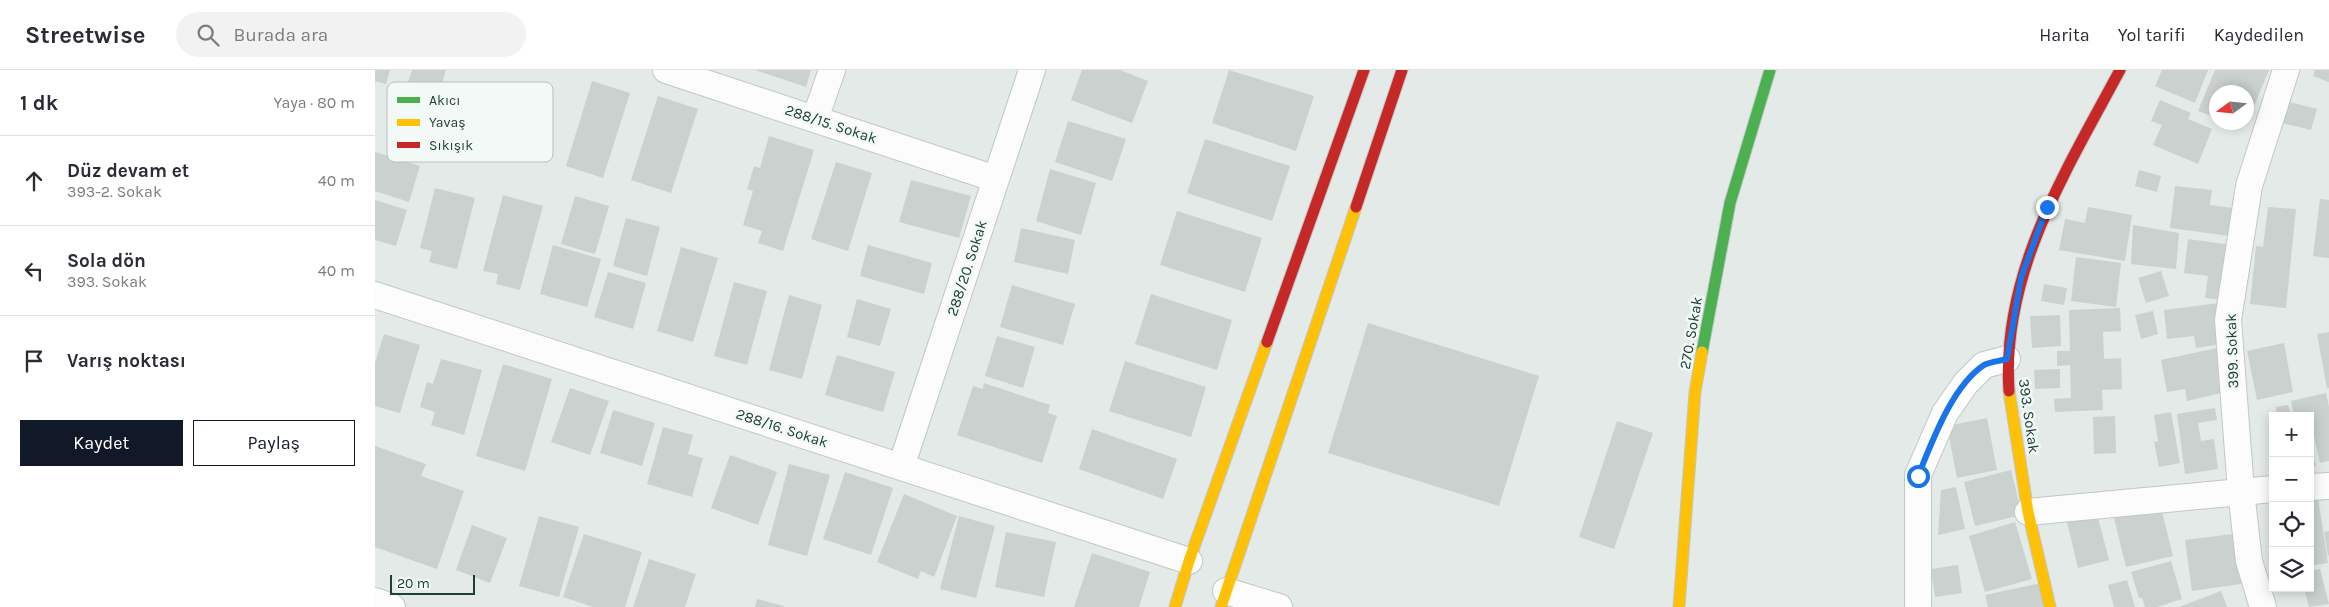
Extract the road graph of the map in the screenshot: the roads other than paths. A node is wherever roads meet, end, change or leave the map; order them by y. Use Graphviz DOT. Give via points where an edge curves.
graph roads {
  1 [pos="666,70"];
  2 [pos="832,70"];
  3 [pos="1032,70"];
  4 [pos="1364,70"];
  5 [pos="1402,70"];
  6 [pos="1770,70"];
  7 [pos="2120,70"];
  8 [pos="2286,70"];
  9 [pos="815,119"];
  10 [pos="996,179"];
  11 [pos="375,295"];
  12 [pos="2007,359"];
  13 [pos="901,467"];
  14 [pos="2329,486"];
  15 [pos="2314,487"];
  16 [pos="2269,489"];
  17 [pos="2241,491"];
  18 [pos="2028,512"];
  19 [pos="1189,561"];
  20 [pos="1224,599"];
  21 [pos="375,601"];
  22 [pos="392,607"];
  23 [pos="1175,607"];
  24 [pos="1279,607"];
  25 [pos="1679,607"];
  26 [pos="1918,607"];
  27 [pos="2050,607"];
  28 [pos="2263,607"];
  1 -- 9 [label="street, 288/15. Sokak"];
  2 -- 9 [label="street"];
  3 -- 10 [label="street, 288/20. Sokak"];
  4 -- 19 [label="street"];
  5 -- 20 [label="street"];
  6 -- 25 [label="street, 270. Sokak" via="1730,203 1695,392"];
  7 -- 12 [label="street, 393. Sokak" via="2047,207 2021,278"];
  8 -- 17 [label="street, 399. Sokak" via="2249,186 2228,320"];
  9 -- 10 [label="street, 288/15. Sokak"];
  10 -- 13 [label="street, 288/20. Sokak"];
  11 -- 13 [label="street, 288/16. Sokak"];
  12 -- 18 [label="street, 393. Sokak" via="2010,400"];
  12 -- 26 [label="street" via="1984,365 1965,383 1945,413 1918,476"];
  13 -- 19 [label="street, 288/16. Sokak"];
  14 -- 15 [label="street"];
  16 -- 17 [label="street"];
  17 -- 18 [label="street"];
  17 -- 28 [label="street, 399. Sokak" via="2249,561"];
  18 -- 27 [label="street, 393. Sokak"];
  19 -- 23 [label="street"];
  20 -- 24 [label="street"];
  21 -- 22 [label="street"];
}
